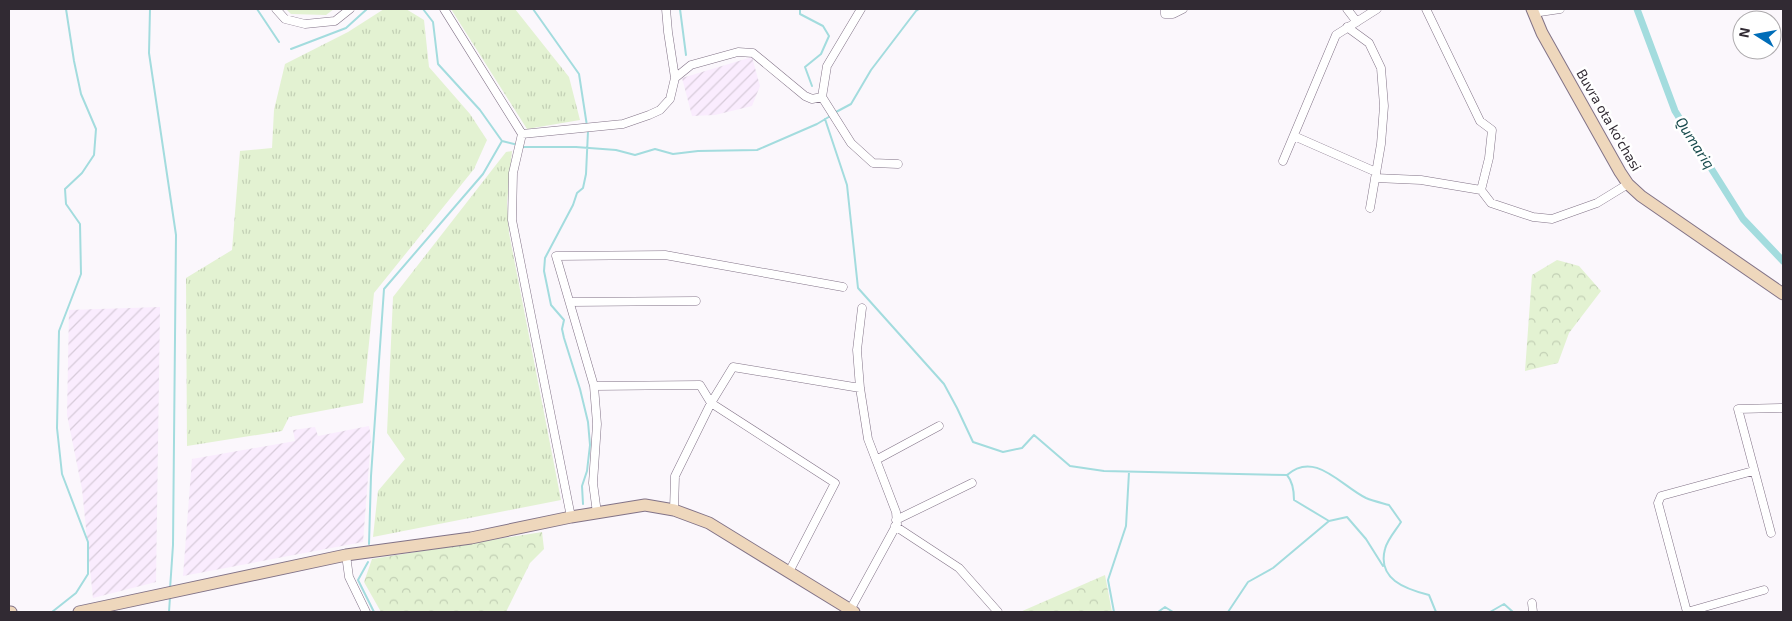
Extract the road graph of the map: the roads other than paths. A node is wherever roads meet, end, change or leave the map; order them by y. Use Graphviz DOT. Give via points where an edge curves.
graph roads {
  1 [pos="276,9"];
  2 [pos="350,9"];
  3 [pos="444,9"];
  4 [pos="666,9"];
  5 [pos="861,9"];
  6 [pos="1165,9"];
  7 [pos="1183,9"];
  8 [pos="1347,9"];
  9 [pos="1377,9"];
  10 [pos="1426,9"];
  11 [pos="1560,9"];
  12 [pos="1532,11"];
  13 [pos="1357,22"];
  14 [pos="1346,28"];
  15 [pos="675,78"];
  16 [pos="822,98"];
  17 [pos="522,134"];
  18 [pos="1294,136"];
  19 [pos="1283,161"];
  20 [pos="898,164"];
  21 [pos="1376,175"];
  22 [pos="1628,184"];
  23 [pos="1481,190"];
  24 [pos="1370,208"];
  25 [pos="843,287"];
  26 [pos="1783,294"];
  27 [pos="696,301"];
  28 [pos="570,302"];
  29 [pos="862,308"];
  30 [pos="594,386"];
  31 [pos="860,388"];
  32 [pos="711,403"];
  33 [pos="1783,408"];
  34 [pos="939,426"];
  35 [pos="876,460"];
  36 [pos="1753,471"];
  37 [pos="972,483"];
  38 [pos="674,510"];
  39 [pos="596,513"];
  40 [pos="571,517"];
  41 [pos="896,523"];
  42 [pos="1771,533"];
  43 [pos="346,555"];
  44 [pos="788,572"];
  45 [pos="1764,590"];
  46 [pos="1532,604"];
  47 [pos="852,611"];
  48 [pos="79,612"];
  49 [pos="366,612"];
  50 [pos="998,612"];
  51 [pos="1533,612"];
  52 [pos="1687,612"];
  1 -- 2 [label="street" via="286,19 305,24 335,21"];
  3 -- 17 [label="street"];
  4 -- 15 [label="street"];
  5 -- 16 [label="street" via="827,66"];
  6 -- 7 [label="street" via="1165,14 1173,14"];
  8 -- 13 [label="street"];
  9 -- 13 [label="street"];
  10 -- 23 [label="street" via="1480,121 1492,130"];
  11 -- 12 [label="street"];
  12 -- 22 [label="main road, Buvra ota ko'chasi"];
  13 -- 14 [label="street"];
  14 -- 18 [label="street" via="1336,35"];
  14 -- 21 [label="street" via="1369,43 1381,68 1384,106"];
  15 -- 16 [label="street" via="692,65 738,52 753,53 806,96"];
  15 -- 17 [label="street" via="670,99 660,110 649,115 623,124"];
  16 -- 20 [label="street" via="851,143 873,163"];
  17 -- 40 [label="street" via="513,173 512,220"];
  18 -- 19 [label="street"];
  18 -- 21 [label="street"];
  21 -- 23 [label="street"];
  21 -- 24 [label="street"];
  22 -- 23 [label="street" via="1597,203 1552,219 1533,217 1491,204"];
  22 -- 26 [label="main road, Buvra ota ko'chasi"];
  25 -- 28 [label="street" via="665,255 556,256"];
  27 -- 28 [label="street"];
  28 -- 30 [label="street"];
  29 -- 31 [label="street" via="857,350"];
  30 -- 32 [label="street" via="700,385"];
  30 -- 39 [label="street"];
  31 -- 32 [label="street" via="733,367"];
  31 -- 35 [label="street" via="868,439"];
  32 -- 38 [label="street" via="675,476"];
  32 -- 44 [label="street" via="835,483"];
  33 -- 36 [label="street" via="1738,409"];
  34 -- 35 [label="street"];
  35 -- 41 [label="street" via="896,512"];
  36 -- 42 [label="street"];
  36 -- 52 [label="street" via="1661,496 1658,503"];
  37 -- 41 [label="street"];
  38 -- 39 [label="main road" via="645,506"];
  38 -- 44 [label="main road" via="709,523"];
  39 -- 40 [label="main road"];
  40 -- 43 [label="main road" via="471,538"];
  41 -- 47 [label="street"];
  41 -- 50 [label="street" via="959,568"];
  43 -- 48 [label="main road"];
  43 -- 49 [label="street" via="349,577"];
  44 -- 47 [label="main road"];
  45 -- 52 [label="street"];
  46 -- 51 [label="street"];
}
